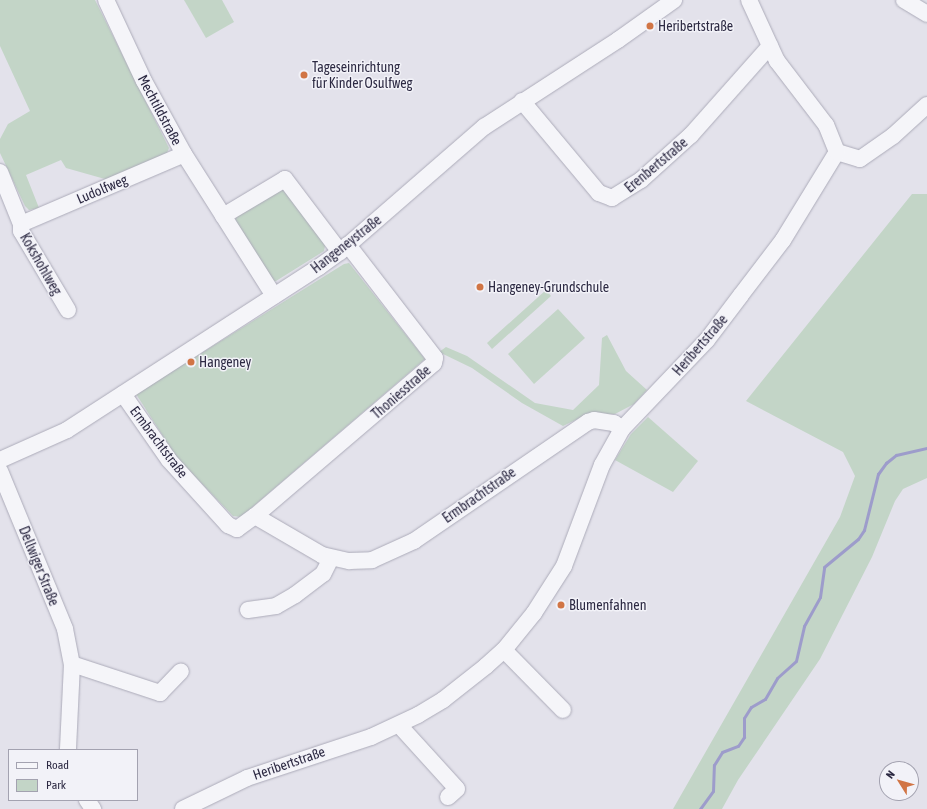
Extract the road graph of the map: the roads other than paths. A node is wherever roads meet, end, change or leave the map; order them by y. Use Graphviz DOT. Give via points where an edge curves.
graph roads {
  1 [pos="106,0"];
  2 [pos="674,0"];
  3 [pos="749,0"];
  4 [pos="904,0"];
  5 [pos="927,14"];
  6 [pos="770,46"];
  7 [pos="522,101"];
  8 [pos="927,105"];
  9 [pos="837,152"];
  10 [pos="184,154"];
  11 [pos="0,172"];
  12 [pos="223,216"];
  13 [pos="21,224"];
  14 [pos="344,249"];
  15 [pos="274,296"];
  16 [pos="68,310"];
  17 [pos="123,394"];
  18 [pos="622,429"];
  19 [pos="0,460"];
  20 [pos="0,471"];
  21 [pos="255,516"];
  22 [pos="331,558"];
  23 [pos="248,610"];
  24 [pos="504,650"];
  25 [pos="72,664"];
  26 [pos="181,671"];
  27 [pos="563,710"];
  28 [pos="399,725"];
  29 [pos="68,749"];
  30 [pos="458,789"];
  31 [pos="183,809"];
  1 -- 10 [label="street, Mechtildstraße" via="147,87"];
  2 -- 7 [label="street, Hangeneystraße" via="618,40"];
  3 -- 6 [label="street"];
  4 -- 5 [label="street"];
  6 -- 7 [label="street, Erenbertstraße" via="691,135 641,180 612,198 599,193"];
  6 -- 9 [label="street" via="777,61 826,126 834,139"];
  7 -- 14 [label="street, Hangeneystraße" via="455,150"];
  8 -- 9 [label="street" via="893,136 860,159"];
  9 -- 18 [label="street, Heribertstraße" via="783,240 707,340"];
  10 -- 12 [label="street, Mechtildstraße"];
  10 -- 13 [label="street, Ludolfweg"];
  11 -- 13 [label="street, Kokshohlweg"];
  12 -- 14 [label="street" via="285,179"];
  12 -- 15 [label="street, Mechtildstraße"];
  13 -- 16 [label="street, Kokshohlweg" via="21,231"];
  14 -- 15 [label="street, Hangeneystraße"];
  14 -- 21 [label="street, Thoniesstraße" via="435,358 434,363"];
  15 -- 17 [label="street, Hangeneystraße"];
  17 -- 19 [label="street, Hangeneystraße" via="66,430"];
  17 -- 21 [label="street, Ermbrachtstraße" via="170,460 228,525 237,529"];
  18 -- 22 [label="street, Ermbrachtstraße" via="614,423 594,420 588,422 414,541 372,560 349,561"];
  18 -- 24 [label="street, Heribertstraße" via="602,465 564,566 534,613"];
  20 -- 25 [label="street, Dellwiger Straße" via="65,629"];
  21 -- 22 [label="street, Ermbrachtstraße"];
  22 -- 23 [label="street" via="323,574 295,595 276,606"];
  24 -- 27 [label="street"];
  24 -- 28 [label="street, Heribertstraße" via="444,700"];
  25 -- 26 [label="street" via="160,693"];
  25 -- 29 [label="street, Dellwiger Straße"];
  28 -- 30 [label="street"];
  28 -- 31 [label="street, Heribertstraße" via="254,775"];
}
